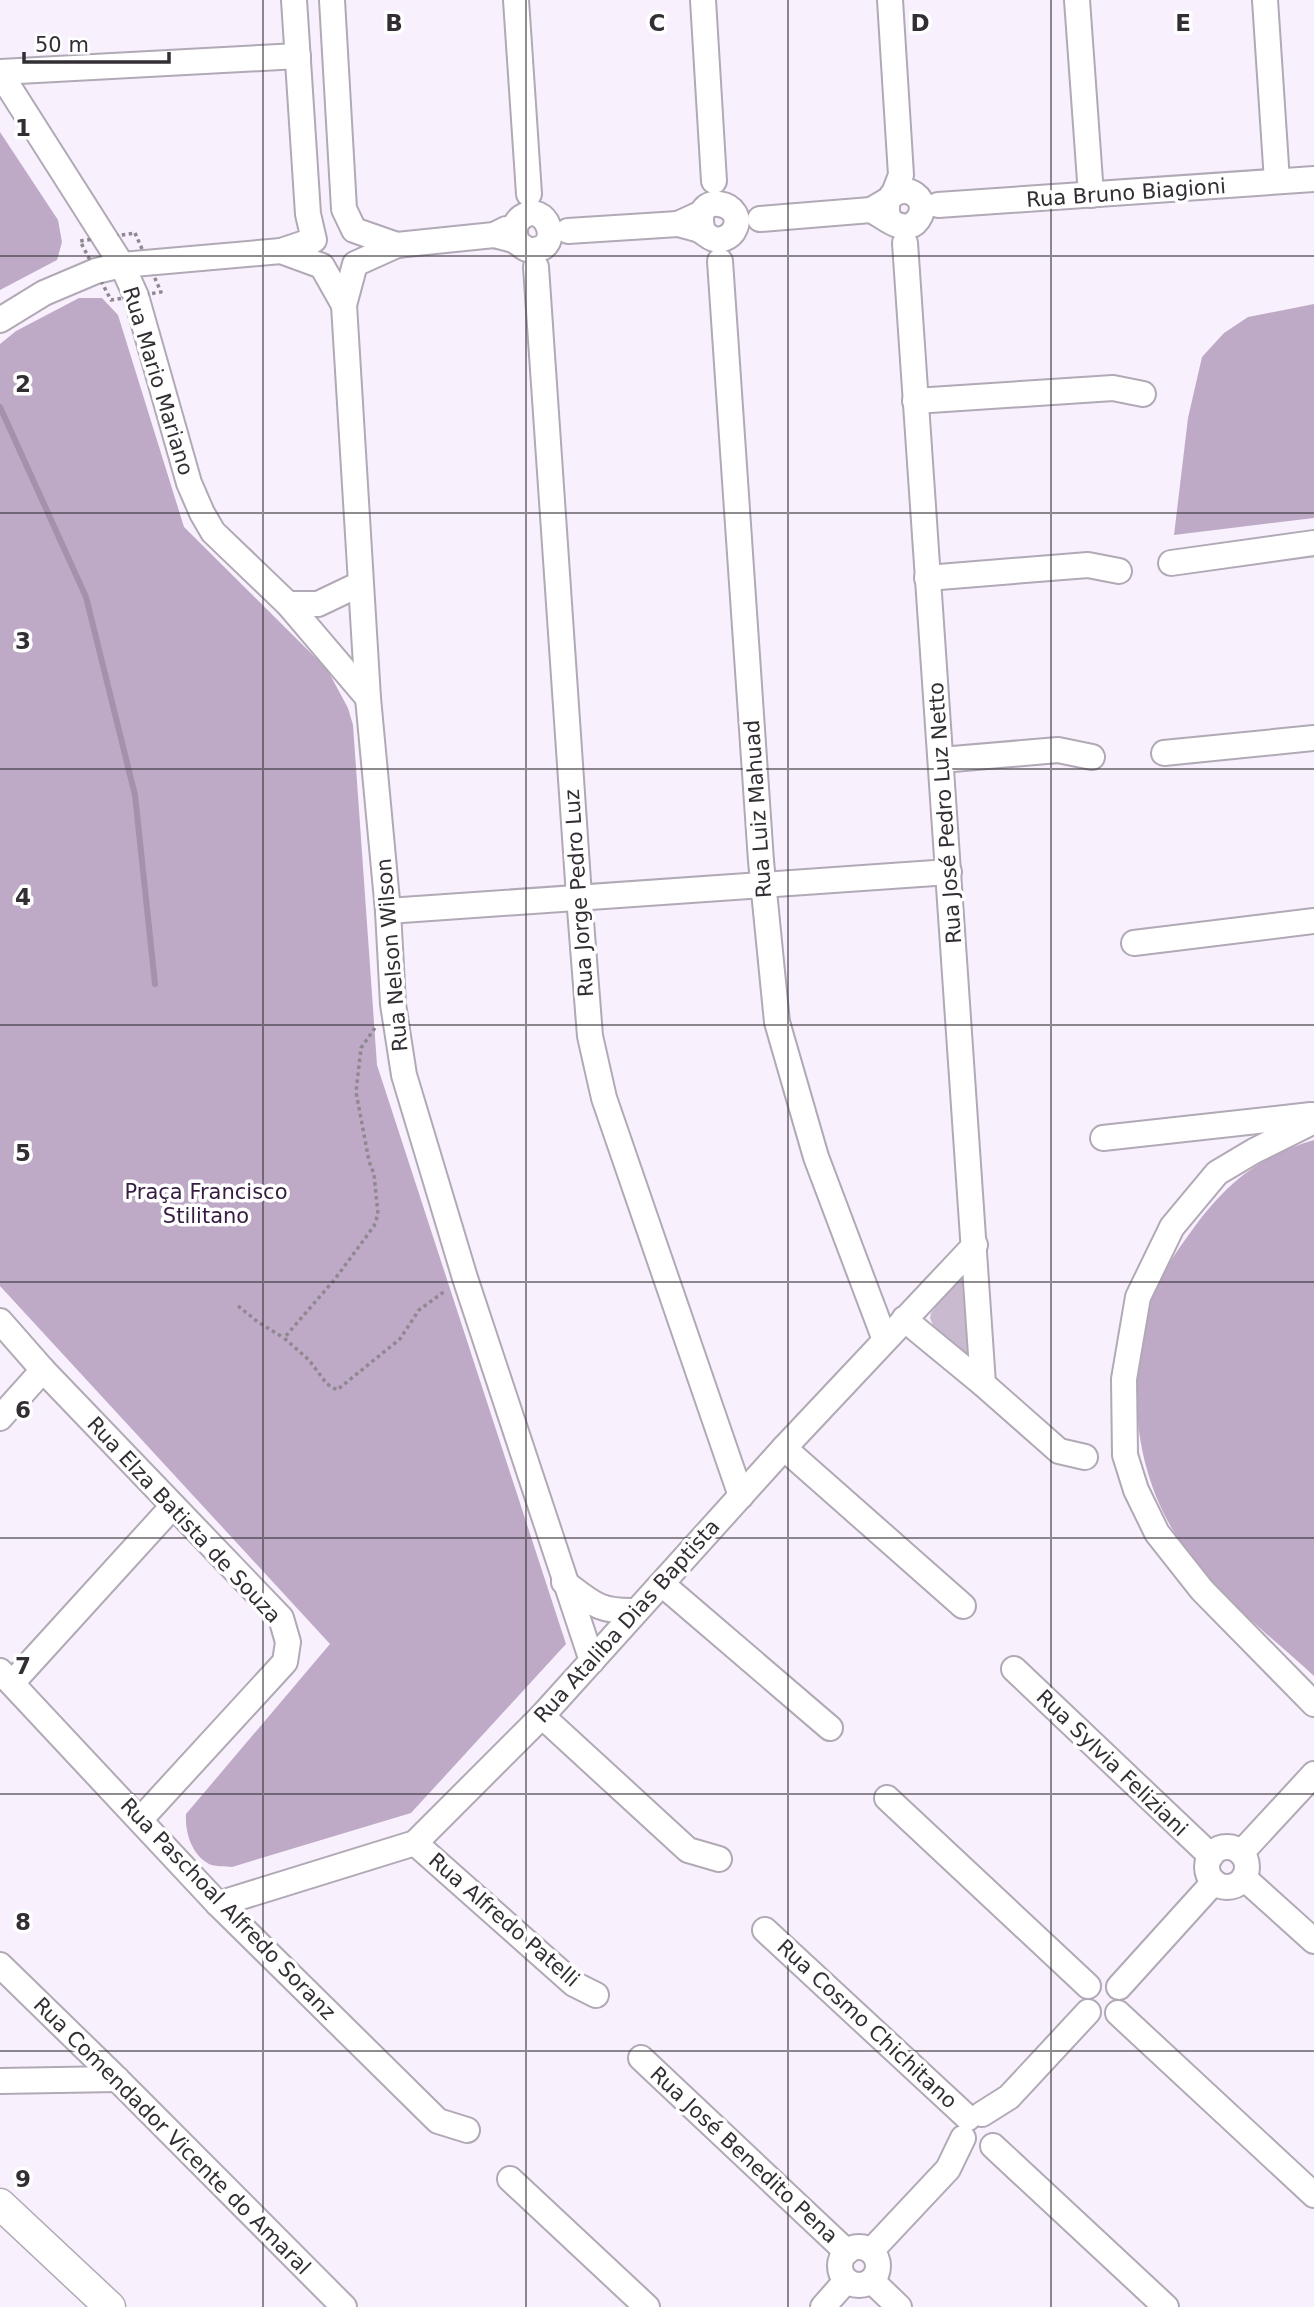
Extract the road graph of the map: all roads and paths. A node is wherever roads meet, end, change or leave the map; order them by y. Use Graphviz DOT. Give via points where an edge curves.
graph roads {
  1 [pos="294,0"];
  2 [pos="332,0"];
  3 [pos="516,0"];
  4 [pos="703,0"];
  5 [pos="890,0"];
  6 [pos="1077,0"];
  7 [pos="1265,0"];
  8 [pos="298,56"];
  9 [pos="0,73"];
  10 [pos="1314,179"];
  11 [pos="1277,181"];
  12 [pos="1091,195"];
  13 [pos="904,208"];
  14 [pos="718,221"];
  15 [pos="354,230"];
  16 [pos="532,232"];
  17 [pos="314,240"];
  18 [pos="397,245"];
  19 [pos="281,251"];
  20 [pos="355,264"];
  21 [pos="122,265"];
  22 [pos="322,266"];
  23 [pos="344,305"];
  24 [pos="0,320"];
  25 [pos="1143,394"];
  26 [pos="915,401"];
  27 [pos="1314,544"];
  28 [pos="1171,563"];
  29 [pos="1119,571"];
  30 [pos="927,578"];
  31 [pos="360,584"];
  32 [pos="288,604"];
  33 [pos="368,698"];
  34 [pos="1314,738"];
  35 [pos="1164,752"];
  36 [pos="1092,757"];
  37 [pos="941,761"];
  38 [pos="949,872"];
  39 [pos="763,884"];
  40 [pos="579,896"];
  41 [pos="388,911"];
  42 [pos="1314,921"];
  43 [pos="1134,943"];
  44 [pos="393,1004"];
  45 [pos="1314,1115"];
  46 [pos="1314,1121"];
  47 [pos="1103,1138"];
  48 [pos="975,1245"];
  49 [pos="465,1278"];
  50 [pos="238,1306"];
  51 [pos="904,1319"];
  52 [pos="0,1321"];
  53 [pos="284,1338"];
  54 [pos="885,1340"];
  55 [pos="43,1370"];
  56 [pos="983,1384"];
  57 [pos="0,1418"];
  58 [pos="784,1448"];
  59 [pos="1085,1458"];
  60 [pos="741,1496"];
  61 [pos="173,1506"];
  62 [pos="564,1582"];
  63 [pos="662,1584"];
  64 [pos="963,1606"];
  65 [pos="636,1611"];
  66 [pos="592,1661"];
  67 [pos="1014,1669"];
  68 [pos="6,1677"];
  69 [pos="1314,1704"];
  70 [pos="541,1716"];
  71 [pos="830,1728"];
  72 [pos="1314,1774"];
  73 [pos="887,1798"];
  74 [pos="140,1820"];
  75 [pos="415,1843"];
  76 [pos="1241,1853"];
  77 [pos="1211,1856"];
  78 [pos="719,1859"];
  79 [pos="1244,1878"];
  80 [pos="1214,1882"];
  81 [pos="218,1904"];
  82 [pos="765,1930"];
  83 [pos="1314,1941"];
  84 [pos="0,1965"];
  85 [pos="1088,1986"];
  86 [pos="1119,1987"];
  87 [pos="596,1995"];
  88 [pos="1088,2012"];
  89 [pos="1118,2013"];
  90 [pos="640,2058"];
  91 [pos="117,2079"];
  92 [pos="0,2081"];
  93 [pos="467,2130"];
  94 [pos="981,2132"];
  95 [pos="510,2179"];
  96 [pos="1314,2195"];
  97 [pos="0,2204"];
  98 [pos="859,2251"];
  99 [pos="846,2281"];
  100 [pos="872,2281"];
  101 [pos="110,2307"];
  102 [pos="344,2307"];
  103 [pos="647,2307"];
  104 [pos="823,2307"];
  105 [pos="899,2307"];
  106 [pos="1166,2307"];
  1 -- 8 [label="street"];
  2 -- 15 [label="street" via="344,209"];
  3 -- 16 [label="street, Rua Jorge Pedro Luz"];
  4 -- 14 [label="street, Rua Luiz Mahuad"];
  5 -- 13 [label="street, Rua José Pedro Luz Netto"];
  6 -- 12 [label="street"];
  7 -- 11 [label="street"];
  8 -- 9 [label="street"];
  8 -- 17 [label="street" via="308,214"];
  9 -- 21 [label="street, Rua Mario Mariano"];
  10 -- 11 [label="street, Rua Bruno Biagioni"];
  11 -- 12 [label="street, Rua Bruno Biagioni"];
  12 -- 13 [label="street, Rua Bruno Biagioni"];
  13 -- 14 [label="street, Rua Bruno Biagioni"];
  13 -- 26 [label="street, Rua José Pedro Luz Netto"];
  14 -- 16 [label="street"];
  14 -- 39 [label="street, Rua Luiz Mahuad"];
  15 -- 17 [label="street" via="334,224 322,229"];
  15 -- 18 [label="street"];
  15 -- 20 [label="street" via="361,243"];
  16 -- 18 [label="street"];
  16 -- 40 [label="street, Rua Jorge Pedro Luz"];
  17 -- 19 [label="street"];
  17 -- 22 [label="street" via="314,254"];
  18 -- 20 [label="street"];
  19 -- 21 [label="street"];
  19 -- 22 [label="street"];
  20 -- 22 [label="street" via="342,271"];
  20 -- 23 [label="street, Rua Nelson Wilson"];
  21 -- 24 [label="street" via="44,293"];
  21 -- 32 [label="street, Rua Mario Mariano" via="136,296 188,483 202,513 213,532"];
  22 -- 23 [label="street, Rua Nelson Wilson"];
  23 -- 31 [label="street, Rua Nelson Wilson"];
  25 -- 26 [label="street" via="1113,388"];
  26 -- 30 [label="street, Rua José Pedro Luz Netto"];
  27 -- 28 [label="street"];
  29 -- 30 [label="street" via="1088,565"];
  30 -- 37 [label="street, Rua José Pedro Luz Netto"];
  31 -- 32 [label="street" via="318,604"];
  31 -- 33 [label="street, Rua Nelson Wilson"];
  32 -- 33 [label="street, Rua Mario Mariano"];
  33 -- 41 [label="street, Rua Nelson Wilson"];
  34 -- 35 [label="street"];
  36 -- 37 [label="street" via="1058,750"];
  37 -- 38 [label="street, Rua José Pedro Luz Netto"];
  38 -- 39 [label="street"];
  38 -- 48 [label="street, Rua José Pedro Luz Netto"];
  39 -- 40 [label="street"];
  39 -- 54 [label="street, Rua Luiz Mahuad" via="777,1022 816,1157"];
  40 -- 41 [label="street"];
  40 -- 60 [label="street, Rua Jorge Pedro Luz" via="590,1036 604,1098"];
  41 -- 44 [label="street, Rua Nelson Wilson"];
  42 -- 43 [label="street"];
  44 -- 49 [label="street, Rua Nelson Wilson" via="404,1075"];
  44 -- 53 [label="path" via="361,1048 356,1092 378,1214 335,1279"];
  45 -- 47 [label="street"];
  46 -- 69 [label="street" via="1217,1173 1172,1227 1138,1297 1124,1379 1125,1455 1157,1533 1202,1590"];
  48 -- 51 [label="street, Rua Ataliba Dias Baptista"];
  48 -- 56 [label="street, Rua José Pedro Luz Netto"];
  49 -- 53 [label="path" via="419,1310 400,1339 337,1391"];
  49 -- 62 [label="street, Rua Nelson Wilson"];
  50 -- 53 [label="path"];
  51 -- 54 [label="street, Rua Ataliba Dias Baptista"];
  51 -- 56 [label="street"];
  52 -- 55 [label="street, Rua Elza Batista de Souza"];
  54 -- 58 [label="street, Rua Ataliba Dias Baptista"];
  55 -- 57 [label="street"];
  55 -- 61 [label="street, Rua Elza Batista de Souza"];
  56 -- 59 [label="street" via="1059,1451"];
  58 -- 60 [label="street, Rua Ataliba Dias Baptista"];
  58 -- 64 [label="street"];
  60 -- 63 [label="street, Rua Ataliba Dias Baptista"];
  61 -- 68 [label="street"];
  61 -- 74 [label="street, Rua Elza Batista de Souza" via="281,1618 288,1642 285,1662"];
  62 -- 65 [label="street" via="592,1604 612,1611"];
  62 -- 66 [label="street, Rua Nelson Wilson"];
  63 -- 65 [label="street, Rua Ataliba Dias Baptista"];
  63 -- 71 [label="street"];
  65 -- 66 [label="street, Rua Ataliba Dias Baptista"];
  66 -- 70 [label="street, Rua Ataliba Dias Baptista"];
  67 -- 77 [label="street, Rua Sylvia Feliziani"];
  68 -- 74 [label="street, Rua Paschoal Alfredo Soranz"];
  70 -- 75 [label="street, Rua Ataliba Dias Baptista"];
  70 -- 78 [label="street" via="688,1850"];
  72 -- 76 [label="street"];
  73 -- 85 [label="street"];
  74 -- 81 [label="street, Rua Paschoal Alfredo Soranz"];
  75 -- 81 [label="street, Rua Ataliba Dias Baptista"];
  75 -- 87 [label="street, Rua Alfredo Patelli" via="574,1983"];
  76 -- 77 [label="street" via="1223,1847"];
  76 -- 79 [label="street" via="1247,1863"];
  77 -- 80 [label="street" via="1208,1871"];
  79 -- 80 [label="street" via="1231,1887"];
  79 -- 83 [label="street"];
  80 -- 86 [label="street"];
  81 -- 93 [label="street, Rua Paschoal Alfredo Soranz" via="438,2121"];
  82 -- 94 [label="street, Rua Cosmo Chichitano"];
  84 -- 91 [label="street, Rua Comendador Vicente do Amaral"];
  85 -- 86 [label="street" via="1105,1979"];
  85 -- 88 [label="street" via="1083,1998"];
  86 -- 89 [label="street" via="1124,2001"];
  88 -- 89 [label="street" via="1102,2019"];
  88 -- 94 [label="street"];
  89 -- 96 [label="street"];
  90 -- 98 [label="street, Rua José Benedito Pena"];
  91 -- 92 [label="street"];
  91 -- 102 [label="street, Rua Comendador Vicente do Amaral"];
  94 -- 98 [label="street"];
  94 -- 106 [label="street, Rua Cosmo Chichitano"];
  95 -- 103 [label="street"];
  97 -- 101 [label="main road"];
  98 -- 99 [label="street" via="840,2267"];
  98 -- 100 [label="street" via="878,2266"];
  99 -- 100 [label="street" via="860,2286"];
  99 -- 104 [label="street"];
  100 -- 105 [label="street"];
}
